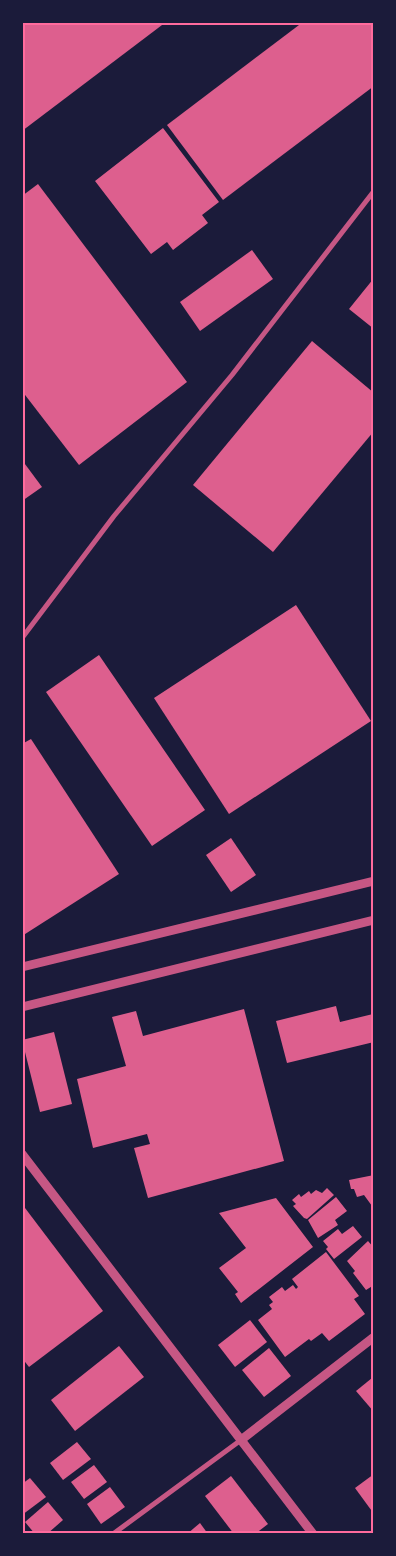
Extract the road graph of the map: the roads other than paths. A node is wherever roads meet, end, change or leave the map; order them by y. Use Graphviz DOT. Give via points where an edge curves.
graph roads {
  1 [pos="374,191"];
  2 [pos="22,638"];
  3 [pos="374,881"];
  4 [pos="374,920"];
  5 [pos="22,966"];
  6 [pos="22,1007"];
  7 [pos="22,1154"];
  8 [pos="374,1337"];
  9 [pos="241,1440"];
  10 [pos="113,1534"];
  11 [pos="313,1534"];
  1 -- 2 [label="street" via="232,375 114,516"];
  3 -- 5 [label="street"];
  4 -- 6 [label="street"];
  7 -- 9 [label="street"];
  8 -- 9 [label="street"];
  9 -- 10 [label="street"];
  9 -- 11 [label="street"];
}
